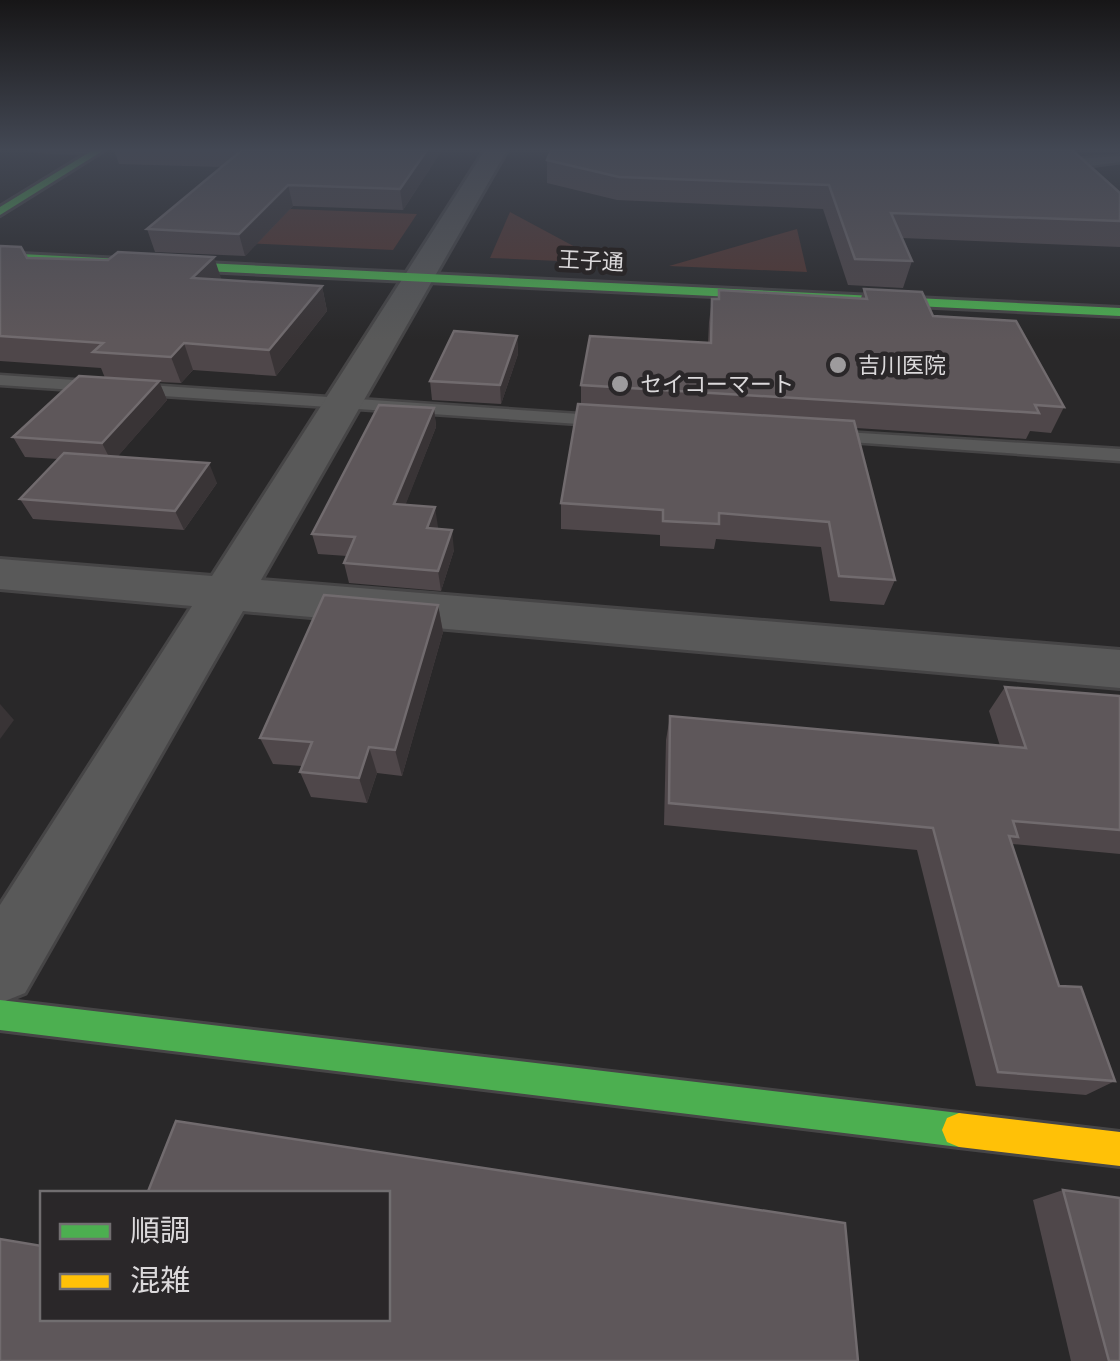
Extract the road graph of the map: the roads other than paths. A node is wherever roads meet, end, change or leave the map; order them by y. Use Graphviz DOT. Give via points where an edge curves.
graph roads {
  1 [pos="457,214"];
  2 [pos="0,257"];
  3 [pos="418,278"];
  4 [pos="1119,313"];
  5 [pos="0,380"];
  6 [pos="344,403"];
  7 [pos="622,422"];
  8 [pos="802,434"];
  9 [pos="1120,455"];
  10 [pos="0,574"];
  11 [pos="230,594"];
  12 [pos="1120,669"];
  13 [pos="0,968"];
  14 [pos="0,1016"];
  15 [pos="1120,1149"];
  1 -- 3 [label="street"];
  2 -- 3 [label="street, 王子通"];
  3 -- 4 [label="street, 王子通"];
  3 -- 6 [label="street"];
  5 -- 6 [label="lane"];
  6 -- 7 [label="lane"];
  6 -- 11 [label="street"];
  8 -- 9 [label="lane"];
  10 -- 11 [label="street"];
  11 -- 12 [label="street"];
  11 -- 13 [label="street"];
  14 -- 15 [label="street"];
}
